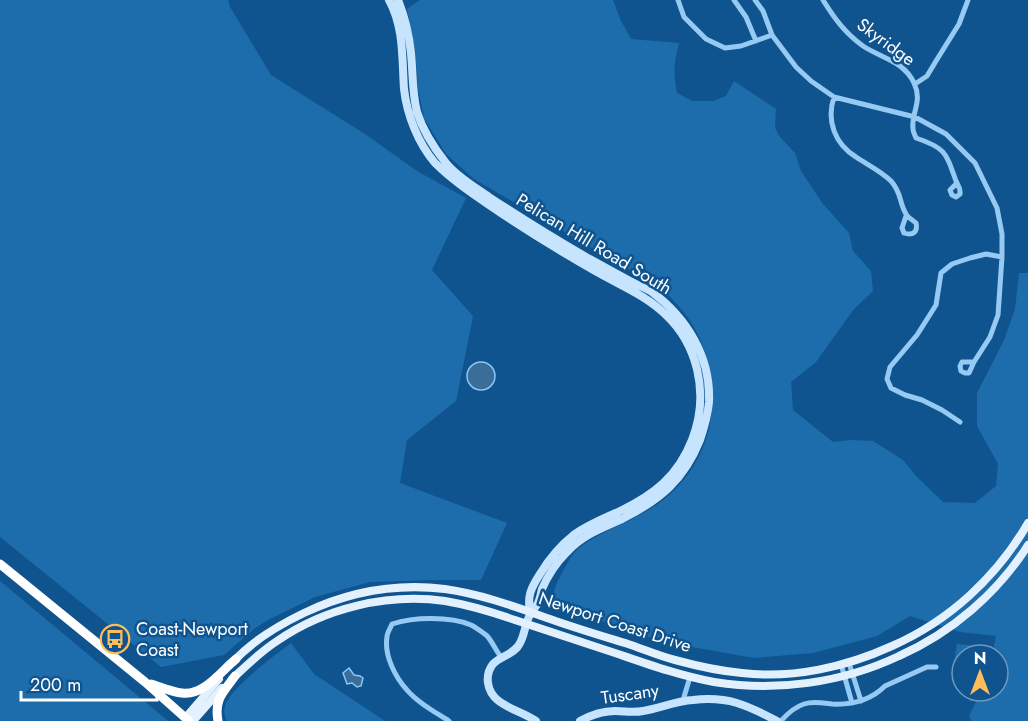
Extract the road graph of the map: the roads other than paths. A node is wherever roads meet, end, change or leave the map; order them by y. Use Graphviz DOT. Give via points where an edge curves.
graph roads {
  1 [pos="678,0"];
  2 [pos="734,0"];
  3 [pos="755,0"];
  4 [pos="824,0"];
  5 [pos="968,0"];
  6 [pos="394,1"];
  7 [pos="772,35"];
  8 [pos="756,41"];
  9 [pos="915,84"];
  10 [pos="834,97"];
  11 [pos="915,117"];
  12 [pos="957,183"];
  13 [pos="906,216"];
  14 [pos="1002,257"];
  15 [pos="974,362"];
  16 [pos="960,422"];
  17 [pos="1028,523"];
  18 [pos="1028,545"];
  19 [pos="0,564"];
  20 [pos="530,612"];
  21 [pos="526,624"];
  22 [pos="502,658"];
  23 [pos="236,659"];
  24 [pos="845,664"];
  25 [pos="936,667"];
  26 [pos="849,675"];
  27 [pos="235,676"];
  28 [pos="690,677"];
  29 [pos="145,682"];
  30 [pos="686,701"];
  31 [pos="861,701"];
  32 [pos="852,703"];
  33 [pos="632,716"];
  34 [pos="189,720"];
  35 [pos="218,721"];
  36 [pos="449,721"];
  37 [pos="536,721"];
  38 [pos="580,721"];
  39 [pos="779,721"];
  1 -- 8 [label="street" via="684,17 706,39 725,48"];
  2 -- 8 [label="street" via="746,16"];
  3 -- 7 [label="street"];
  4 -- 9 [label="street, Skyridge" via="839,25 863,46 903,67"];
  5 -- 9 [label="street, Skyridge" via="959,24 927,76"];
  6 -- 20 [label="street, Pelican Hill Road South" via="404,91 421,142 434,161 489,201 650,291 687,326 704,360 709,402 704,429 681,475 663,494 579,540 552,571 538,605"];
  7 -- 8 [label="street"];
  7 -- 10 [label="street" via="796,67"];
  9 -- 11 [label="street"];
  10 -- 11 [label="street"];
  10 -- 13 [label="street" via="831,112 836,136 846,150 893,183"];
  11 -- 12 [label="street" via="916,138 934,144 945,154"];
  11 -- 14 [label="street" via="946,134 975,163 997,208"];
  14 -- 15 [label="street" via="998,315"];
  14 -- 16 [label="street" via="986,254 970,258 941,273 936,305 917,336 890,367 887,379 891,388"];
  17 -- 24 [label="main road, Newport Coast Drive" via="993,571 944,617 905,641"];
  18 -- 26 [label="main road, Newport Coast Drive" via="1006,575 959,620 907,653"];
  19 -- 29 [label="highway"];
  20 -- 21 [label="street, Pelican Hill Road South"];
  20 -- 23 [label="main road, Newport Coast Drive" via="446,589 367,592 320,605 290,620"];
  20 -- 24 [label="main road, Newport Coast Drive" via="675,660 744,674 802,672"];
  21 -- 22 [label="street" via="520,643"];
  21 -- 27 [label="main road, Newport Coast Drive" via="444,601 365,604 340,610 278,640"];
  21 -- 28 [label="main road, Newport Coast Drive"];
  22 -- 36 [label="street" via="488,637 471,625 448,620 404,620 392,624 386,647 396,674 407,690"];
  22 -- 37 [label="street" via="489,673 488,683 495,699"];
  23 -- 29 [label="highway" via="194,693 180,693"];
  23 -- 34 [label="main road, Newport Coast Drive"];
  24 -- 26 [label="street"];
  25 -- 31 [label="street" via="927,667 885,686"];
  26 -- 28 [label="main road, Newport Coast Drive" via="769,686"];
  26 -- 31 [label="street"];
  26 -- 32 [label="street"];
  27 -- 34 [label="main road, Newport Coast Drive"];
  27 -- 35 [label="highway" via="217,701"];
  28 -- 30 [label="street, Tuscany"];
  29 -- 34 [label="highway"];
  30 -- 33 [label="street, Tuscany"];
  30 -- 39 [label="street, Tuscany" via="726,700"];
  31 -- 32 [label="street"];
  32 -- 39 [label="street" via="814,702"];
  33 -- 38 [label="street, Tuscany" via="605,711"];
}
